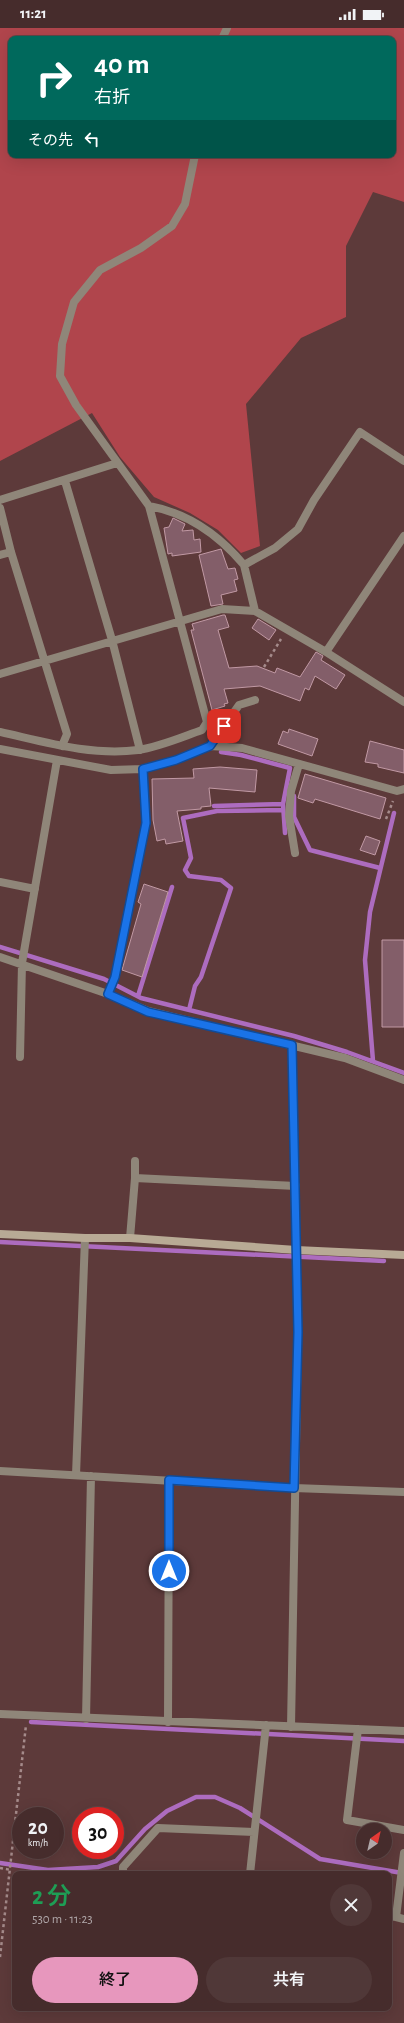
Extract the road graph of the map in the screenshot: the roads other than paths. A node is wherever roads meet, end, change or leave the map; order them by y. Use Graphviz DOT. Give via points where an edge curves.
graph roads {
  1 [pos="194,158"];
  2 [pos="404,461"];
  3 [pos="117,463"];
  4 [pos="65,480"];
  5 [pos="0,500"];
  6 [pos="149,506"];
  7 [pos="0,508"];
  8 [pos="404,536"];
  9 [pos="12,552"];
  10 [pos="0,556"];
  11 [pos="244,565"];
  12 [pos="255,611"];
  13 [pos="179,620"];
  14 [pos="112,640"];
  15 [pos="326,652"];
  16 [pos="45,660"];
  17 [pos="0,674"];
  18 [pos="255,700"];
  19 [pos="404,702"];
  20 [pos="0,732"];
  21 [pos="62,746"];
  22 [pos="210,746"];
  23 [pos="0,749"];
  24 [pos="140,750"];
  25 [pos="57,760"];
  26 [pos="299,764"];
  27 [pos="143,769"];
  28 [pos="400,790"];
  29 [pos="295,853"];
  30 [pos="0,882"];
  31 [pos="35,889"];
  32 [pos="0,957"];
  33 [pos="22,963"];
  34 [pos="108,994"];
  35 [pos="292,1045"];
  36 [pos="20,1057"];
  37 [pos="404,1080"];
  38 [pos="135,1161"];
  39 [pos="135,1178"];
  40 [pos="296,1186"];
  41 [pos="0,1234"];
  42 [pos="85,1238"];
  43 [pos="130,1238"];
  44 [pos="296,1250"];
  45 [pos="404,1255"];
  46 [pos="0,1471"];
  47 [pos="76,1475"];
  48 [pos="91,1476"];
  49 [pos="169,1480"];
  50 [pos="294,1488"];
  51 [pos="404,1492"];
  52 [pos="0,1714"];
  53 [pos="86,1719"];
  54 [pos="168,1722"];
  55 [pos="266,1726"];
  56 [pos="291,1726"];
  57 [pos="358,1729"];
  58 [pos="404,1731"];
  59 [pos="404,1830"];
  60 [pos="254,1832"];
  61 [pos="404,1853"];
  62 [pos="123,1871"];
  63 [pos="250,1871"];
  64 [pos="402,1880"];
  65 [pos="396,1918"];
  1 -- 3 [label="street" via="185,204 172,226 141,248 100,270 74,302 62,344 60,376 76,405"];
  2 -- 11 [label="street" via="360,432 314,500 298,529 274,548"];
  3 -- 4 [label="street"];
  3 -- 6 [label="street"];
  4 -- 5 [label="street"];
  4 -- 14 [label="street"];
  6 -- 11 [label="street" via="187,518 213,533 229,546"];
  6 -- 13 [label="street"];
  7 -- 9 [label="street"];
  8 -- 15 [label="street"];
  9 -- 10 [label="street"];
  9 -- 16 [label="street"];
  11 -- 12 [label="street"];
  12 -- 13 [label="street" via="222,609"];
  12 -- 15 [label="street"];
  13 -- 14 [label="street"];
  13 -- 24 [label="street" via="207,722 202,730"];
  14 -- 16 [label="street"];
  14 -- 24 [label="street"];
  15 -- 19 [label="street"];
  16 -- 17 [label="street"];
  16 -- 21 [label="street" via="67,734"];
  18 -- 22 [label="street" via="239,705"];
  20 -- 21 [label="street"];
  21 -- 24 [label="street" via="103,753"];
  22 -- 26 [label="street" via="242,748"];
  22 -- 27 [label="street" via="176,760"];
  23 -- 25 [label="street"];
  25 -- 27 [label="street" via="111,770"];
  25 -- 31 [label="street"];
  26 -- 28 [label="street"];
  26 -- 29 [label="street" via="291,791 290,810"];
  27 -- 34 [label="street" via="146,823 115,977"];
  30 -- 31 [label="street"];
  31 -- 33 [label="street"];
  32 -- 33 [label="street"];
  33 -- 34 [label="street"];
  33 -- 36 [label="street"];
  34 -- 35 [label="street" via="148,1012"];
  35 -- 37 [label="street" via="345,1058"];
  35 -- 40 [label="street"];
  38 -- 39 [label="street"];
  39 -- 40 [label="street"];
  39 -- 43 [label="street"];
  40 -- 44 [label="street"];
  41 -- 42 [label="street"];
  42 -- 43 [label="street"];
  42 -- 47 [label="street"];
  43 -- 44 [label="street"];
  44 -- 45 [label="street"];
  44 -- 50 [label="street" via="298,1332"];
  46 -- 47 [label="street"];
  47 -- 48 [label="street"];
  48 -- 49 [label="street"];
  48 -- 53 [label="street"];
  49 -- 50 [label="street"];
  49 -- 54 [label="street"];
  50 -- 51 [label="street"];
  50 -- 56 [label="street"];
  52 -- 53 [label="street"];
  53 -- 54 [label="street"];
  54 -- 55 [label="street"];
  55 -- 56 [label="street"];
  55 -- 60 [label="street"];
  56 -- 57 [label="street"];
  57 -- 58 [label="street"];
  57 -- 59 [label="street" via="347,1820"];
  60 -- 62 [label="street" via="158,1828 123,1867"];
  60 -- 63 [label="street"];
  61 -- 64 [label="street"];
  64 -- 65 [label="street"];
}
